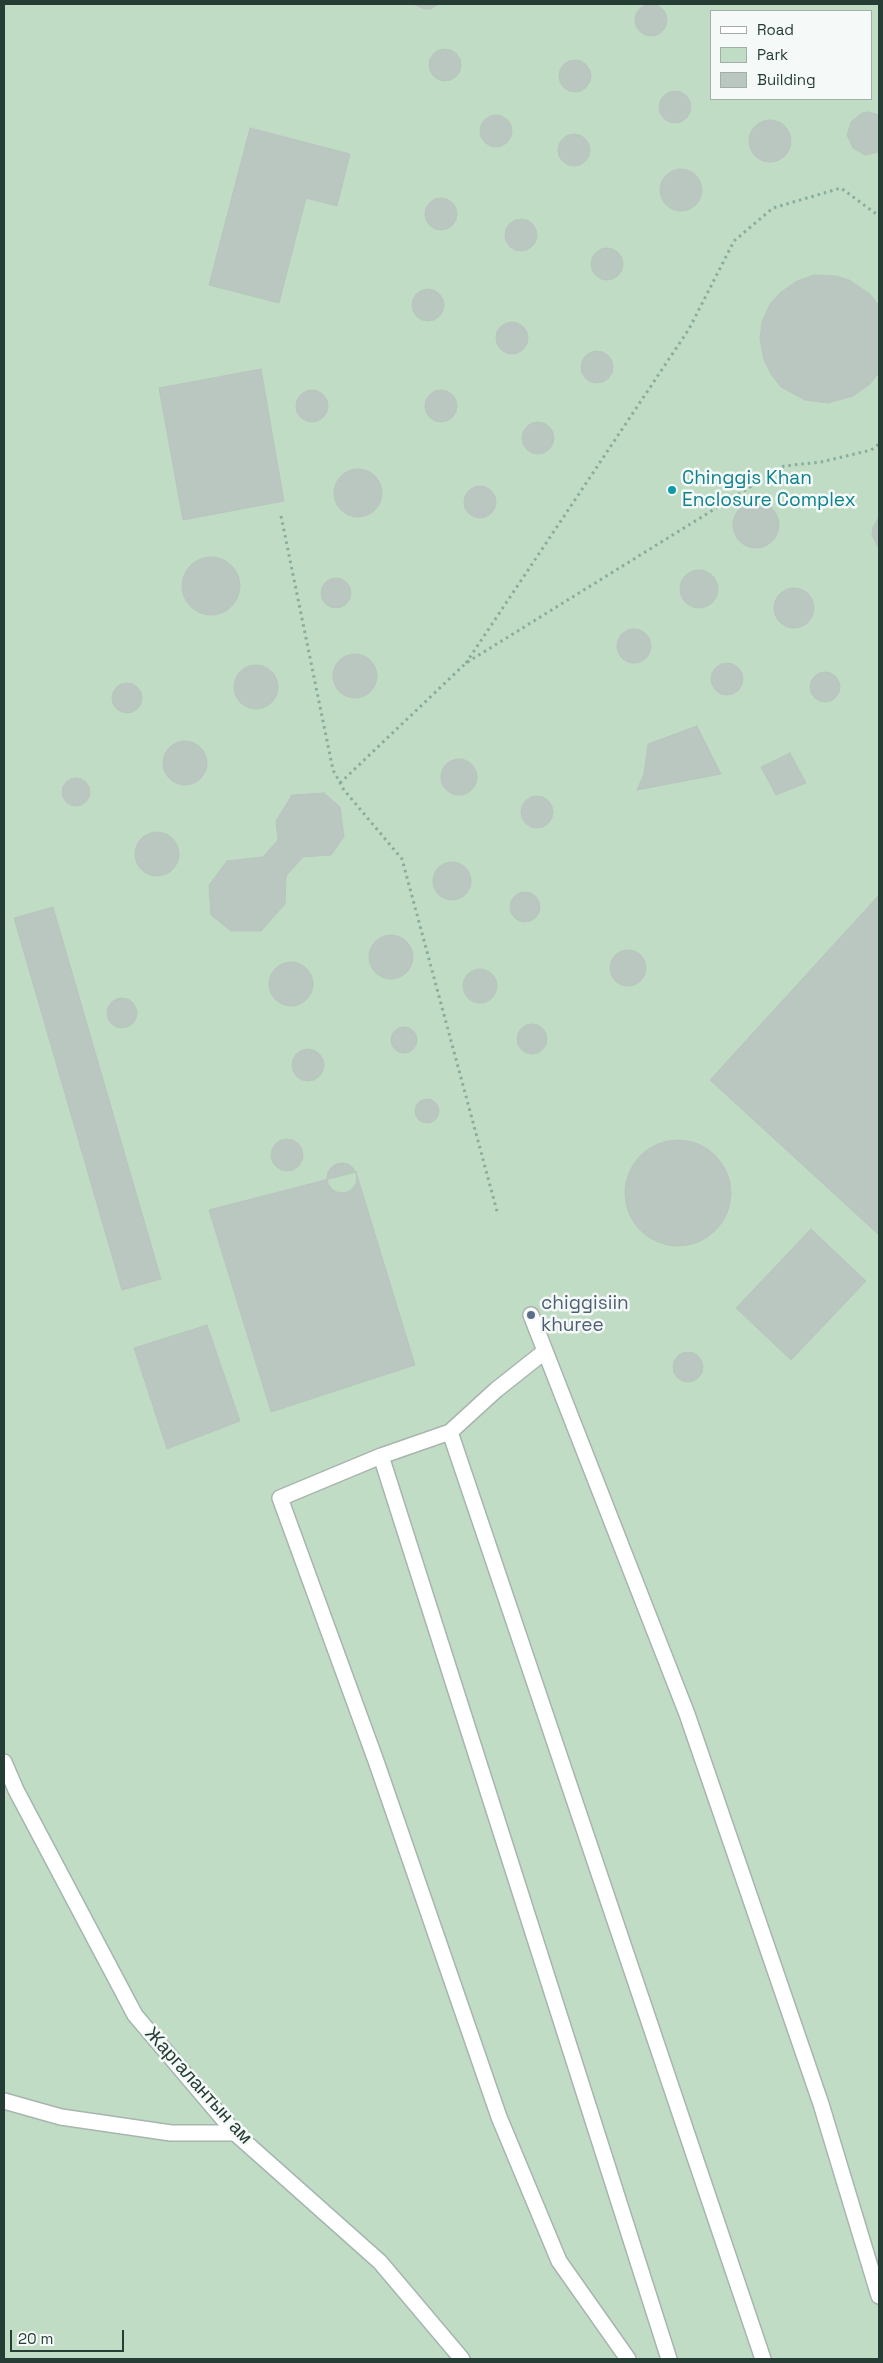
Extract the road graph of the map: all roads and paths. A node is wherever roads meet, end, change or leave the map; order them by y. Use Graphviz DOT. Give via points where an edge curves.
graph roads {
  1 [pos="879,216"];
  2 [pos="879,444"];
  3 [pos="281,516"];
  4 [pos="466,663"];
  5 [pos="340,783"];
  6 [pos="498,1215"];
  7 [pos="530,1315"];
  8 [pos="544,1352"];
  9 [pos="450,1432"];
  10 [pos="381,1456"];
  11 [pos="4,1762"];
  12 [pos="4,2101"];
  13 [pos="235,2132"];
  14 [pos="879,2296"];
  15 [pos="462,2359"];
  16 [pos="628,2359"];
  17 [pos="669,2359"];
  18 [pos="763,2359"];
  1 -- 4 [label="path" via="841,188 773,208 734,241 689,329"];
  2 -- 4 [label="path" via="871,450 820,462 784,466"];
  3 -- 5 [label="path" via="333,770"];
  4 -- 5 [label="path"];
  5 -- 6 [label="path" via="402,859"];
  7 -- 8 [label="street"];
  8 -- 9 [label="street"];
  8 -- 14 [label="street" via="687,1714 822,2104"];
  9 -- 10 [label="street"];
  9 -- 18 [label="street"];
  10 -- 16 [label="street" via="280,1498 376,1761 499,2117 559,2261"];
  10 -- 17 [label="street"];
  11 -- 13 [label="street, Жаргалантын ам" via="135,2015"];
  12 -- 13 [label="street" via="61,2117 171,2133"];
  13 -- 15 [label="street, Жаргалантын ам" via="380,2262"];
}
